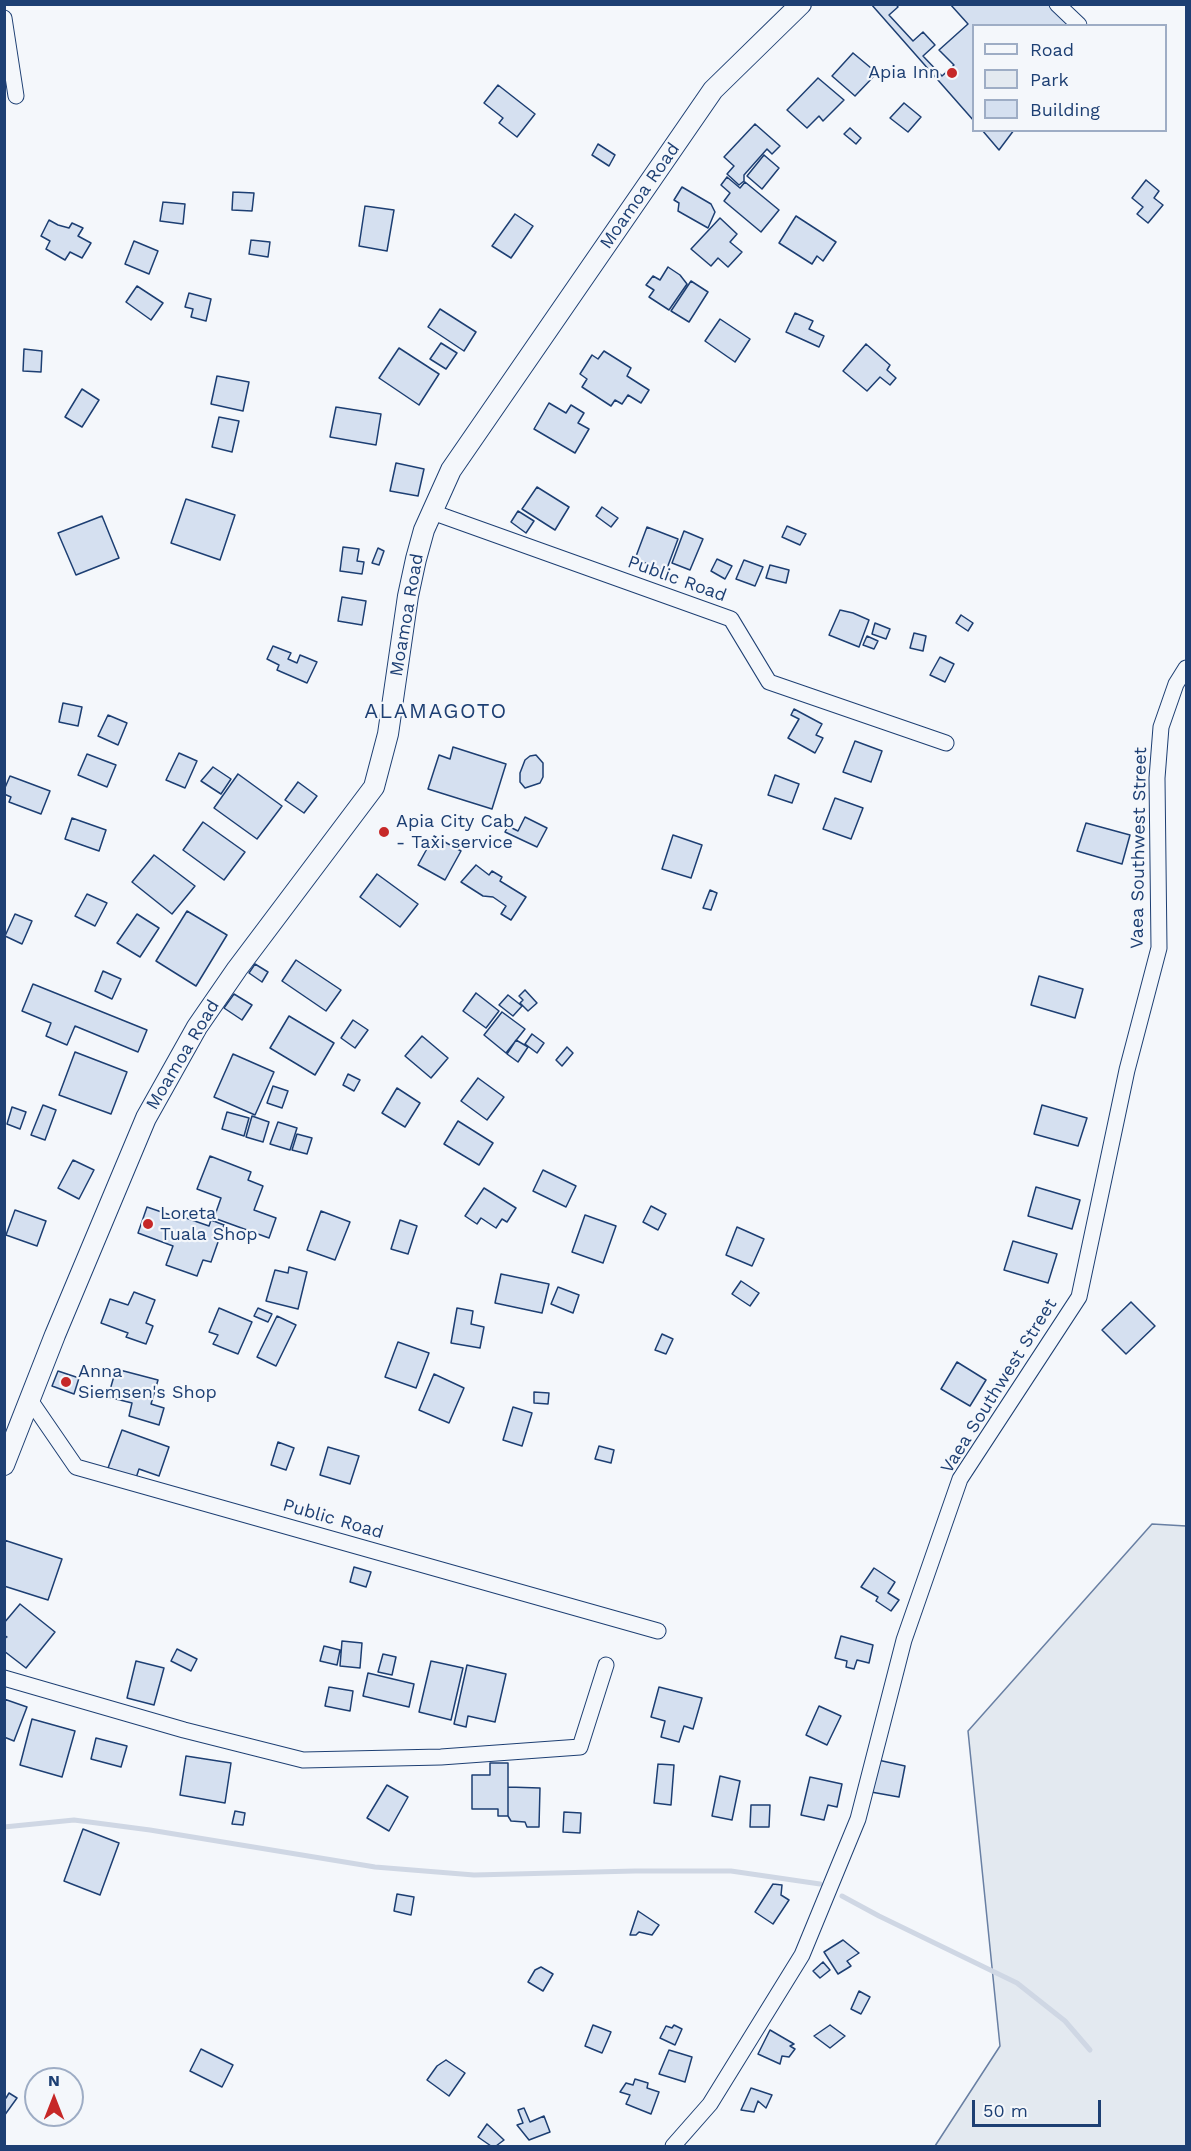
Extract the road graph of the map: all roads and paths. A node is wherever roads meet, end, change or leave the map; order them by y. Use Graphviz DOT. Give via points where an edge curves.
graph roads {
  1 [pos="801,4"];
  2 [pos="1057,4"];
  3 [pos="4,18"];
  4 [pos="1078,24"];
  5 [pos="16,96"];
  6 [pos="432,512"];
  7 [pos="1186,668"];
  8 [pos="946,742"];
  9 [pos="30,1400"];
  10 [pos="4,1465"];
  11 [pos="658,1631"];
  12 [pos="606,1665"];
  13 [pos="4,1678"];
  14 [pos="673,2146"];
  1 -- 6 [label="street, Moamoa Road" via="713,90 451,470"];
  2 -- 4 [label="street"];
  3 -- 5 [label="street"];
  6 -- 8 [label="street, Public Road" via="731,619 769,682"];
  6 -- 9 [label="street, Moamoa Road" via="408,596 388,734 374,786 197,1027 146,1118"];
  7 -- 14 [label="street, Vaea Southwest Street" via="1161,727 1157,778 1159,948 1127,1070 1079,1297 960,1479 904,1640 858,1819 802,1955 710,2104"];
  9 -- 10 [label="street, Moamoa Road"];
  9 -- 11 [label="street, Public Road" via="76,1467"];
  12 -- 13 [label="street" via="580,1747 441,1757 303,1760"];
}
